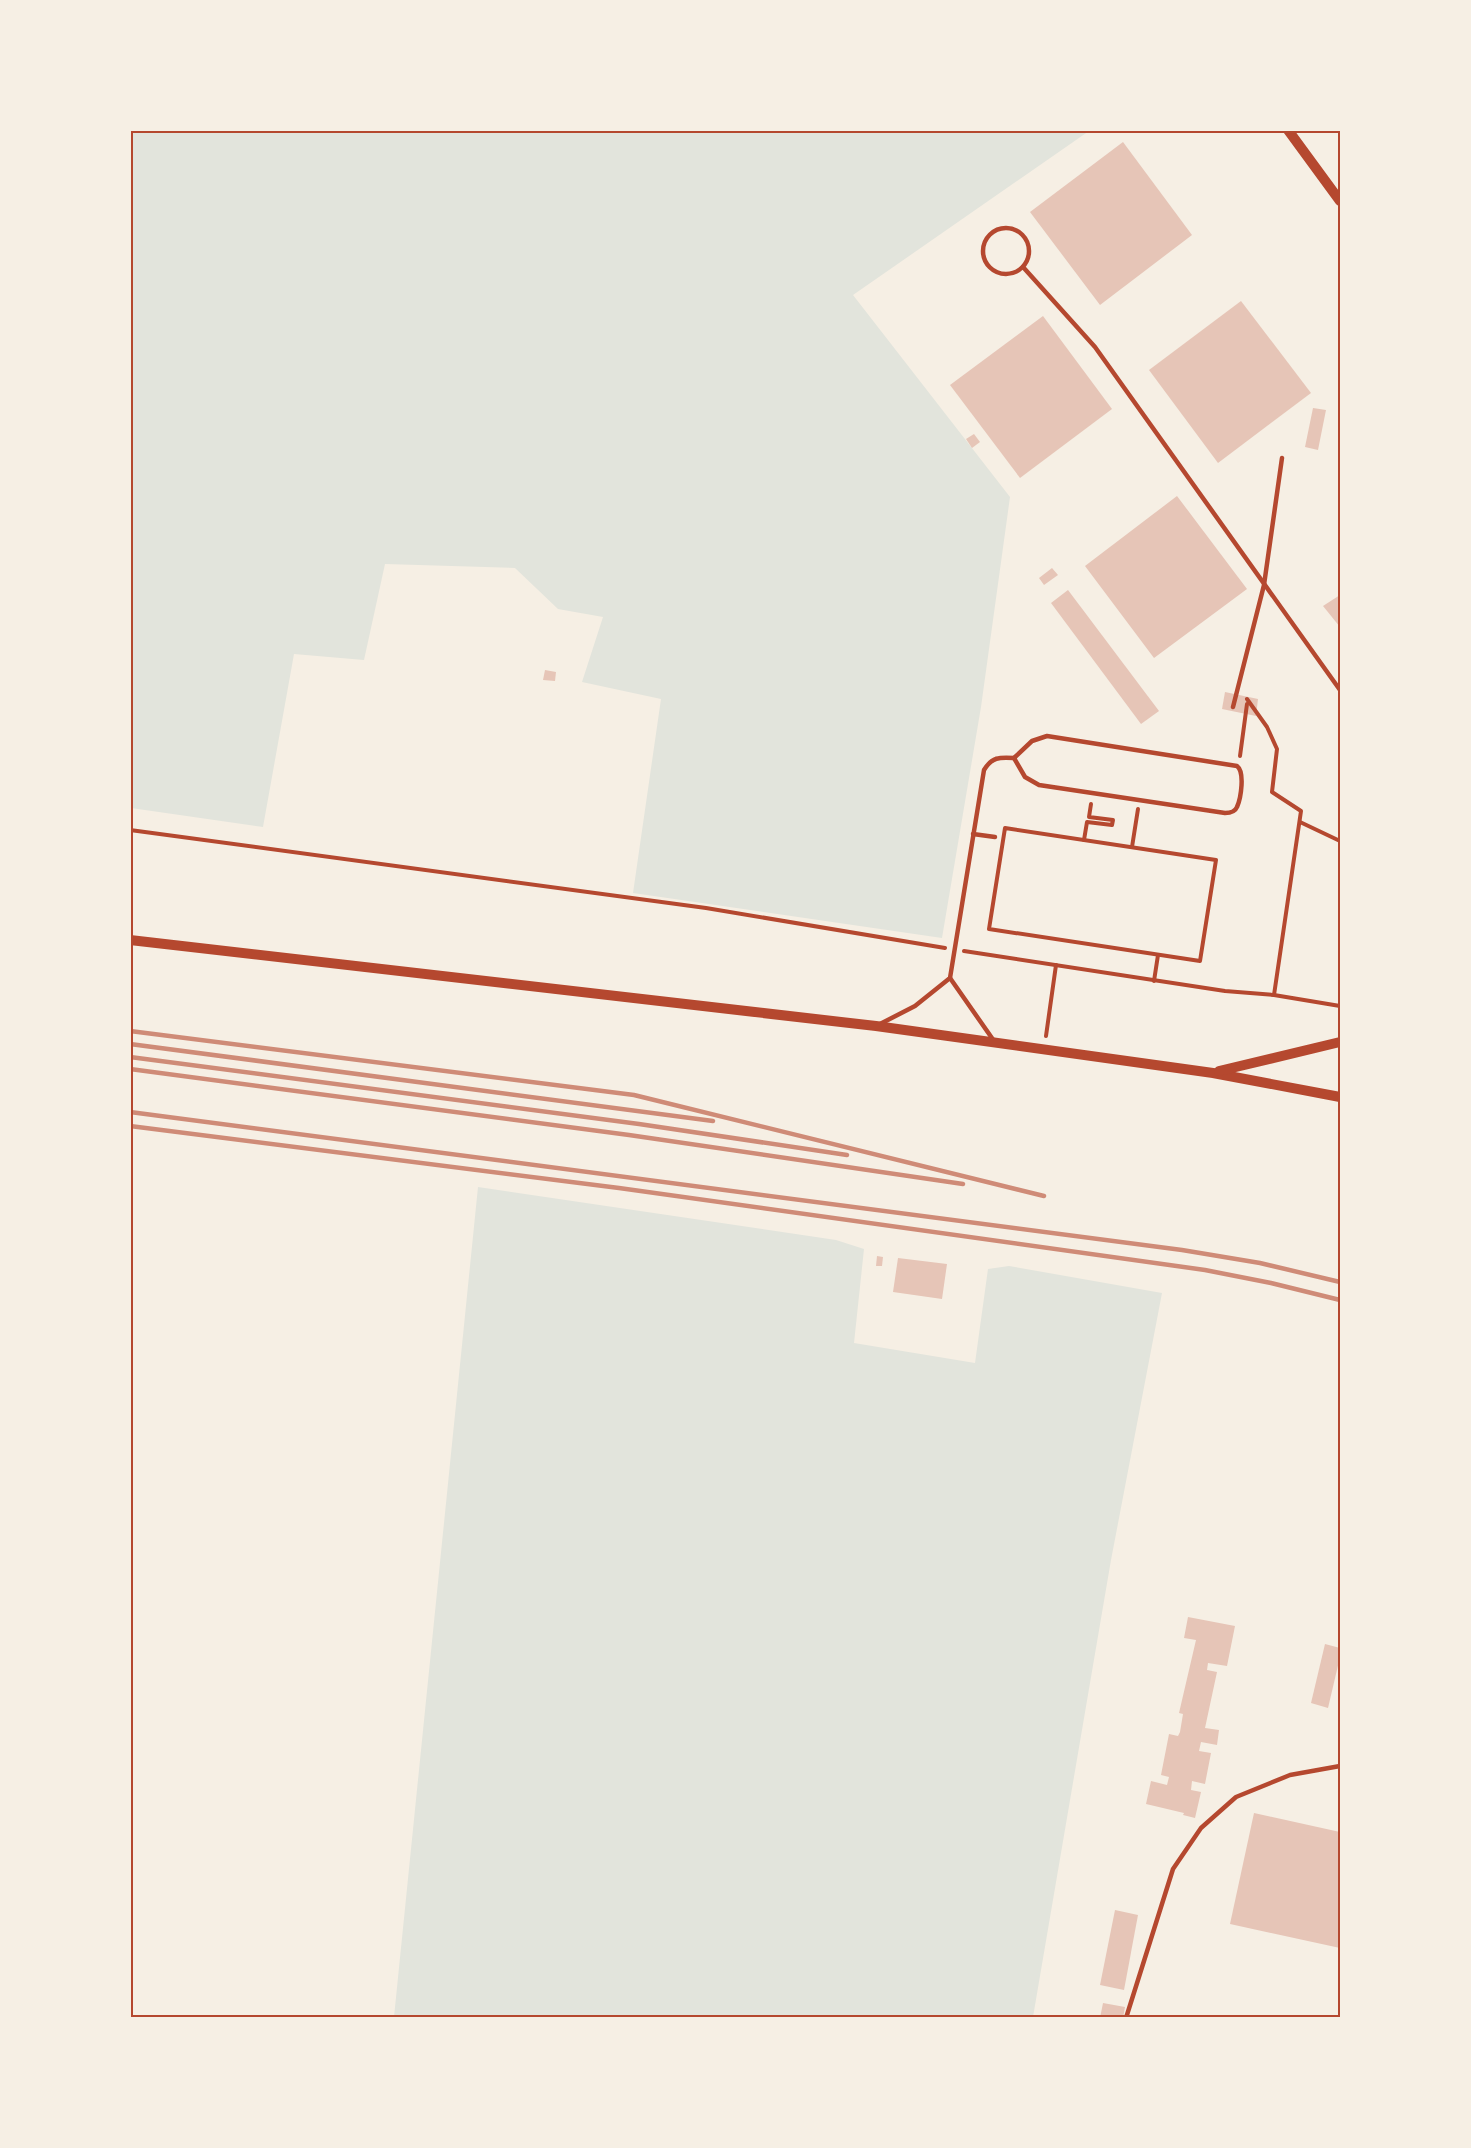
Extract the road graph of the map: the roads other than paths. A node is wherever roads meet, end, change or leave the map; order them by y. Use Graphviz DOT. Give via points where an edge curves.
graph roads {
  1 [pos="1288,130"];
  2 [pos="1341,201"];
  3 [pos="1023,267"];
  4 [pos="1282,458"];
  5 [pos="1264,585"];
  6 [pos="1341,690"];
  7 [pos="1233,707"];
  8 [pos="1014,758"];
  9 [pos="973,834"];
  10 [pos="995,837"];
  11 [pos="130,940"];
  12 [pos="950,978"];
  13 [pos="876,1026"];
  14 [pos="1341,1042"];
  15 [pos="996,1043"];
  16 [pos="1213,1073"];
  17 [pos="1341,1097"];
  18 [pos="1341,1766"];
  19 [pos="1126,2018"];
  1 -- 2 [label="street"];
  3 -- 3 [label="lane" via="1009,274 994,272 984,261 983,244 993,230 1010,227 1024,236 1030,252"];
  3 -- 5 [label="lane" via="1095,346"];
  4 -- 5 [label="lane"];
  5 -- 6 [label="lane"];
  5 -- 7 [label="lane"];
  8 -- 8 [label="lane" via="1025,777 1039,785 1225,813 1237,808 1243,774 1237,765 1047,736 1032,741"];
  8 -- 9 [label="lane" via="990,760 984,770"];
  9 -- 10 [label="lane"];
  9 -- 12 [label="lane"];
  11 -- 13 [label="street"];
  12 -- 13 [label="lane" via="915,1006"];
  12 -- 15 [label="lane"];
  13 -- 15 [label="street"];
  14 -- 16 [label="street"];
  15 -- 16 [label="street"];
  16 -- 17 [label="street"];
  18 -- 19 [label="lane" via="1290,1775 1236,1797 1201,1827 1173,1869"];
}
